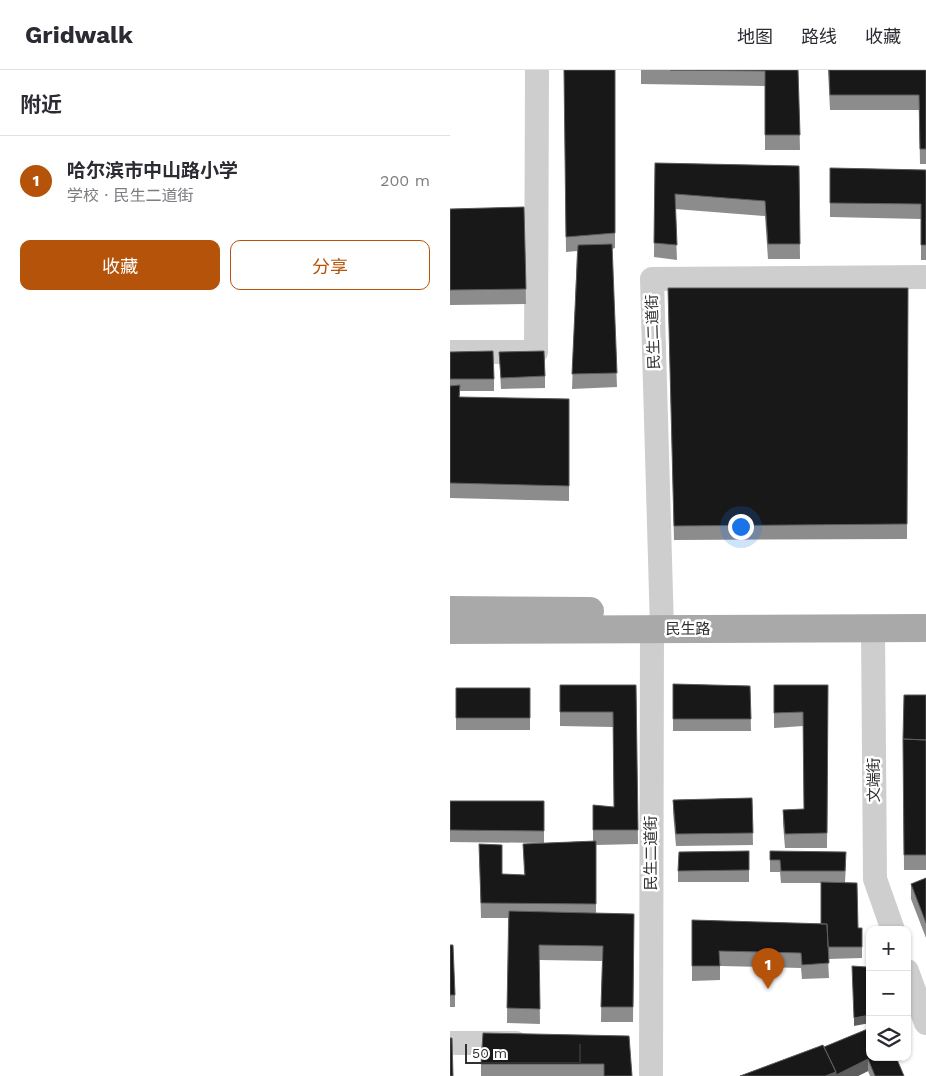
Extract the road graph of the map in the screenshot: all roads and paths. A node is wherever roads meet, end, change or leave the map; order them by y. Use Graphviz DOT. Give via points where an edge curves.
graph roads {
  1 [pos="537,70"];
  2 [pos="926,277"];
  3 [pos="450,352"];
  4 [pos="450,610"];
  5 [pos="926,611"];
  6 [pos="658,623"];
  7 [pos="873,628"];
  8 [pos="926,628"];
  9 [pos="450,630"];
  10 [pos="892,926"];
  11 [pos="911,982"];
  12 [pos="926,1023"];
  13 [pos="536,1042"];
  14 [pos="450,1043"];
  15 [pos="651,1076"];
  1 -- 3 [label="street" via="536,352"];
  2 -- 6 [label="street, 民生二道街" via="652,279"];
  4 -- 6 [label="main road, 民生路"];
  5 -- 6 [label="main road, 民生路"];
  6 -- 7 [label="main road, 民生路"];
  6 -- 9 [label="main road, 民生路"];
  6 -- 15 [label="street, 民生二道街" via="642,1042"];
  7 -- 8 [label="main road, 民生路"];
  7 -- 10 [label="street, 文端街" via="875,879"];
  11 -- 12 [label="street"];
  13 -- 14 [label="street"];
}
